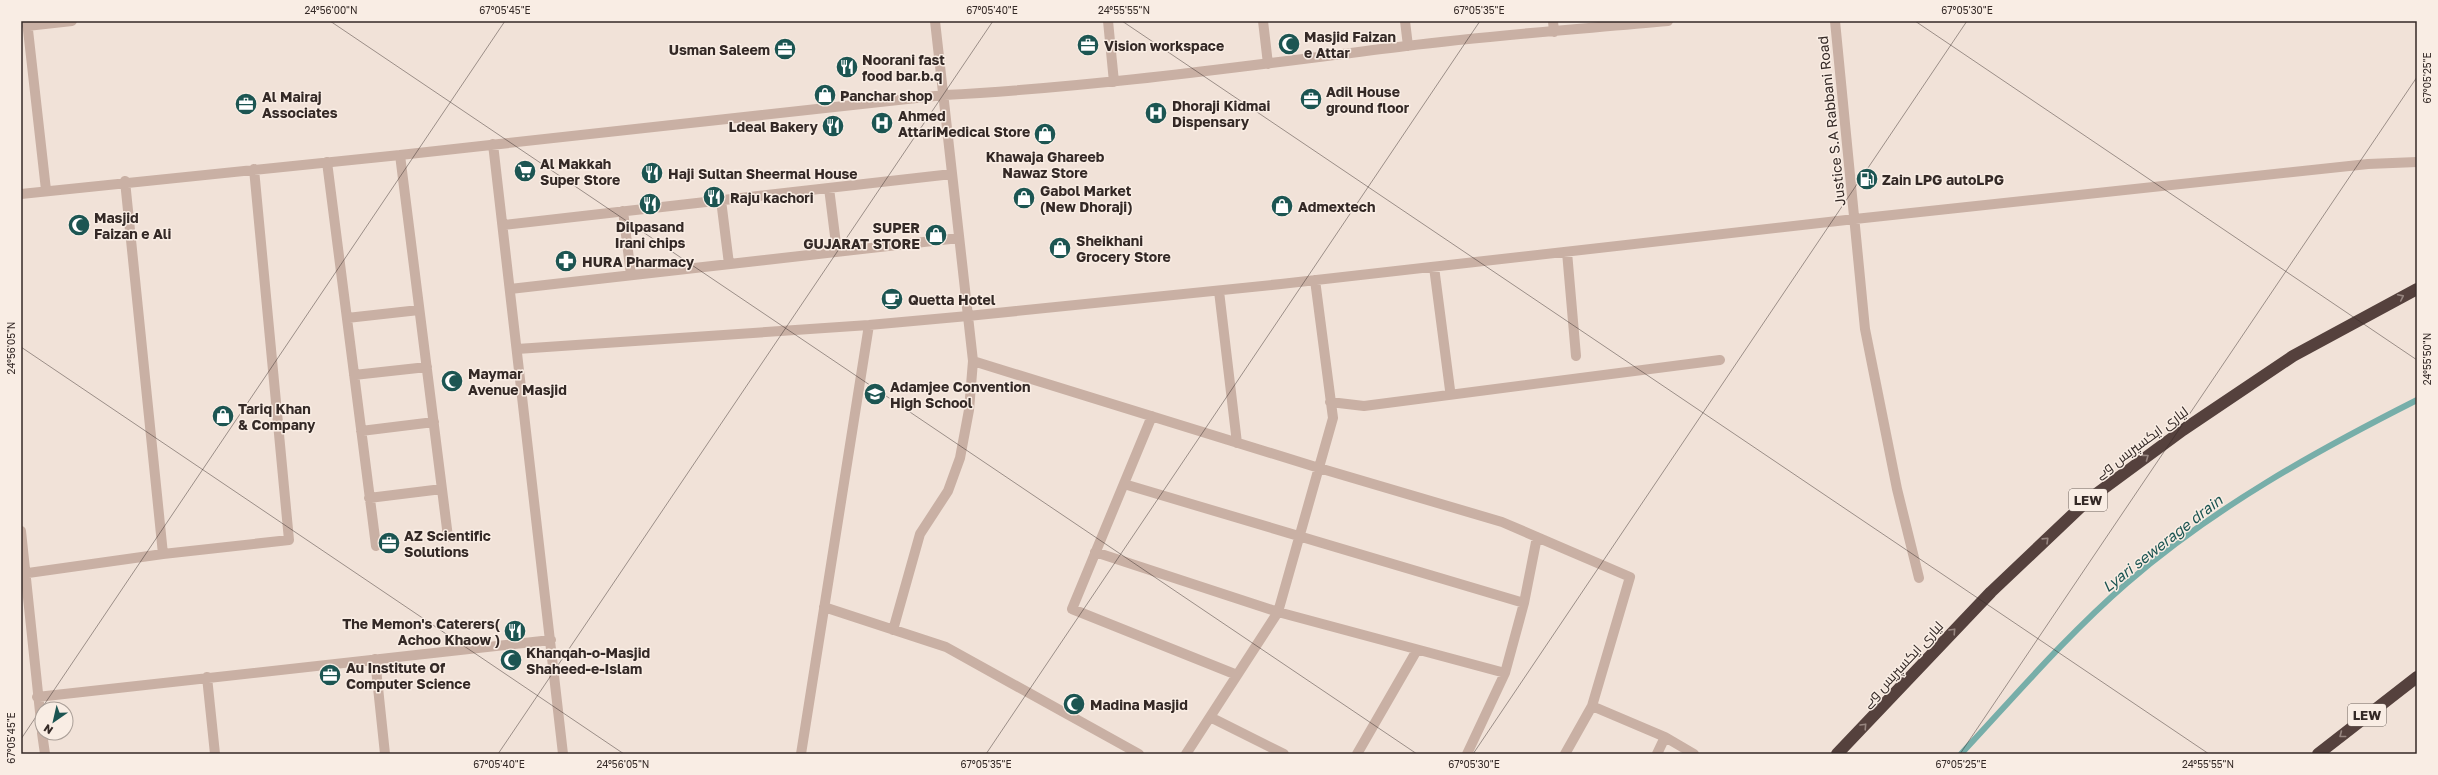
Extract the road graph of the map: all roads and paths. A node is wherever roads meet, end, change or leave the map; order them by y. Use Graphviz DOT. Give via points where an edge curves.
graph roads {
  1 [pos="72,21"];
  2 [pos="935,21"];
  3 [pos="1108,21"];
  4 [pos="1263,21"];
  5 [pos="1405,21"];
  6 [pos="1553,21"];
  7 [pos="1668,21"];
  8 [pos="1835,21"];
  9 [pos="27,24"];
  10 [pos="1554,32"];
  11 [pos="1408,46"];
  12 [pos="1268,64"];
  13 [pos="1114,82"];
  14 [pos="944,95"];
  15 [pos="493,144"];
  16 [pos="400,155"];
  17 [pos="327,162"];
  18 [pos="2417,162"];
  19 [pos="254,169"];
  20 [pos="952,174"];
  21 [pos="125,181"];
  22 [pos="829,188"];
  23 [pos="46,190"];
  24 [pos="21,194"];
  25 [pos="721,200"];
  26 [pos="623,211"];
  27 [pos="1855,219"];
  28 [pos="503,225"];
  29 [pos="959,238"];
  30 [pos="837,252"];
  31 [pos="1567,252"];
  32 [pos="729,264"];
  33 [pos="1434,267"];
  34 [pos="631,275"];
  35 [pos="1315,280"];
  36 [pos="510,289"];
  37 [pos="2417,289"];
  38 [pos="1219,291"];
  39 [pos="419,310"];
  40 [pos="968,316"];
  41 [pos="347,318"];
  42 [pos="869,325"];
  43 [pos="517,349"];
  44 [pos="1576,356"];
  45 [pos="1720,360"];
  46 [pos="973,361"];
  47 [pos="427,367"];
  48 [pos="354,375"];
  49 [pos="1450,390"];
  50 [pos="1330,402"];
  51 [pos="1152,416"];
  52 [pos="434,422"];
  53 [pos="361,431"];
  54 [pos="1237,443"];
  55 [pos="1319,468"];
  56 [pos="1124,484"];
  57 [pos="442,489"];
  58 [pos="369,498"];
  59 [pos="21,531"];
  60 [pos="448,537"];
  61 [pos="1537,537"];
  62 [pos="1299,538"];
  63 [pos="376,546"];
  64 [pos="1095,552"];
  65 [pos="163,554"];
  66 [pos="23,574"];
  67 [pos="1919,578"];
  68 [pos="1524,603"];
  69 [pos="824,607"];
  70 [pos="1278,612"];
  71 [pos="893,630"];
  72 [pos="551,640"];
  73 [pos="1417,650"];
  74 [pos="375,659"];
  75 [pos="1505,673"];
  76 [pos="1237,675"];
  77 [pos="207,677"];
  78 [pos="2417,677"];
  79 [pos="37,697"];
  80 [pos="38,701"];
  81 [pos="1592,706"];
  82 [pos="1210,717"];
  83 [pos="1665,737"];
  84 [pos="43,741"];
  85 [pos="45,754"];
  86 [pos="215,754"];
  87 [pos="385,754"];
  88 [pos="564,754"];
  89 [pos="801,754"];
  90 [pos="1139,754"];
  91 [pos="1186,754"];
  92 [pos="1284,754"];
  93 [pos="1357,754"];
  94 [pos="1467,754"];
  95 [pos="1566,754"];
  96 [pos="1657,754"];
  97 [pos="1694,754"];
  98 [pos="1837,754"];
  99 [pos="2318,754"];
  1 -- 9 [label="street"];
  2 -- 14 [label="street"];
  3 -- 13 [label="street"];
  4 -- 12 [label="street"];
  5 -- 11 [label="street"];
  6 -- 10 [label="street"];
  7 -- 10 [label="street"];
  8 -- 27 [label="street, Justice S.A Rabbani Road"];
  9 -- 23 [label="street"];
  10 -- 11 [label="street"];
  11 -- 12 [label="street"];
  12 -- 13 [label="street"];
  13 -- 14 [label="street"];
  14 -- 15 [label="street"];
  14 -- 20 [label="street"];
  15 -- 16 [label="street"];
  15 -- 28 [label="street"];
  16 -- 17 [label="street"];
  16 -- 39 [label="street"];
  17 -- 19 [label="street"];
  17 -- 41 [label="street"];
  18 -- 27 [label="street" via="2368,164"];
  19 -- 21 [label="street"];
  19 -- 65 [label="street" via="289,540"];
  20 -- 22 [label="street"];
  20 -- 29 [label="street"];
  21 -- 23 [label="street"];
  21 -- 65 [label="street"];
  22 -- 25 [label="street"];
  22 -- 30 [label="street"];
  23 -- 24 [label="street"];
  25 -- 26 [label="street"];
  25 -- 32 [label="street"];
  26 -- 28 [label="street"];
  26 -- 34 [label="street"];
  27 -- 31 [label="street"];
  27 -- 67 [label="street, Justice S.A Rabbani Road" via="1865,329 1897,489"];
  28 -- 36 [label="street"];
  29 -- 30 [label="street"];
  29 -- 40 [label="street"];
  30 -- 32 [label="street"];
  31 -- 33 [label="street"];
  31 -- 44 [label="street"];
  32 -- 34 [label="street"];
  33 -- 35 [label="street"];
  33 -- 49 [label="street"];
  34 -- 36 [label="street"];
  35 -- 38 [label="street"];
  35 -- 50 [label="street"];
  36 -- 43 [label="street"];
  98 -- 37 [label="highway, لیاری ایکسپریس وے / LEW, one-way" via="1991,592 2088,500 2183,430 2293,356"];
  38 -- 40 [label="street"];
  38 -- 54 [label="street"];
  39 -- 41 [label="street"];
  39 -- 47 [label="street"];
  40 -- 42 [label="street"];
  40 -- 46 [label="street"];
  41 -- 48 [label="street"];
  42 -- 43 [label="street"];
  42 -- 69 [label="street"];
  43 -- 72 [label="street"];
  45 -- 50 [label="street" via="1364,406"];
  46 -- 51 [label="street"];
  46 -- 71 [label="street" via="970,410 960,458 948,491 920,534"];
  47 -- 48 [label="street"];
  47 -- 52 [label="street"];
  48 -- 53 [label="street"];
  50 -- 55 [label="street" via="1333,418"];
  51 -- 54 [label="street"];
  51 -- 56 [label="street"];
  52 -- 53 [label="street"];
  52 -- 57 [label="street"];
  53 -- 58 [label="street"];
  54 -- 55 [label="street"];
  55 -- 61 [label="street" via="1502,522"];
  55 -- 62 [label="street"];
  56 -- 62 [label="street"];
  56 -- 64 [label="street"];
  57 -- 58 [label="street"];
  57 -- 60 [label="street"];
  58 -- 63 [label="street"];
  59 -- 66 [label="street"];
  61 -- 68 [label="street"];
  61 -- 81 [label="street" via="1630,578"];
  62 -- 68 [label="street"];
  62 -- 70 [label="street"];
  64 -- 70 [label="street"];
  64 -- 76 [label="street" via="1072,609"];
  65 -- 66 [label="street"];
  66 -- 79 [label="street"];
  68 -- 75 [label="street"];
  69 -- 71 [label="street"];
  69 -- 89 [label="street"];
  70 -- 73 [label="street"];
  70 -- 76 [label="street"];
  71 -- 90 [label="street" via="946,648"];
  72 -- 74 [label="street"];
  72 -- 88 [label="street"];
  73 -- 75 [label="street"];
  73 -- 93 [label="street"];
  74 -- 77 [label="street"];
  74 -- 87 [label="street"];
  75 -- 94 [label="street"];
  76 -- 82 [label="street"];
  77 -- 79 [label="street"];
  77 -- 86 [label="street"];
  78 -- 99 [label="highway, LEW, one-way"];
  79 -- 80 [label="street"];
  81 -- 83 [label="street"];
  81 -- 95 [label="street"];
  82 -- 91 [label="street"];
  82 -- 92 [label="street"];
  83 -- 96 [label="street"];
  83 -- 97 [label="street"];
  84 -- 85 [label="street"];
}
